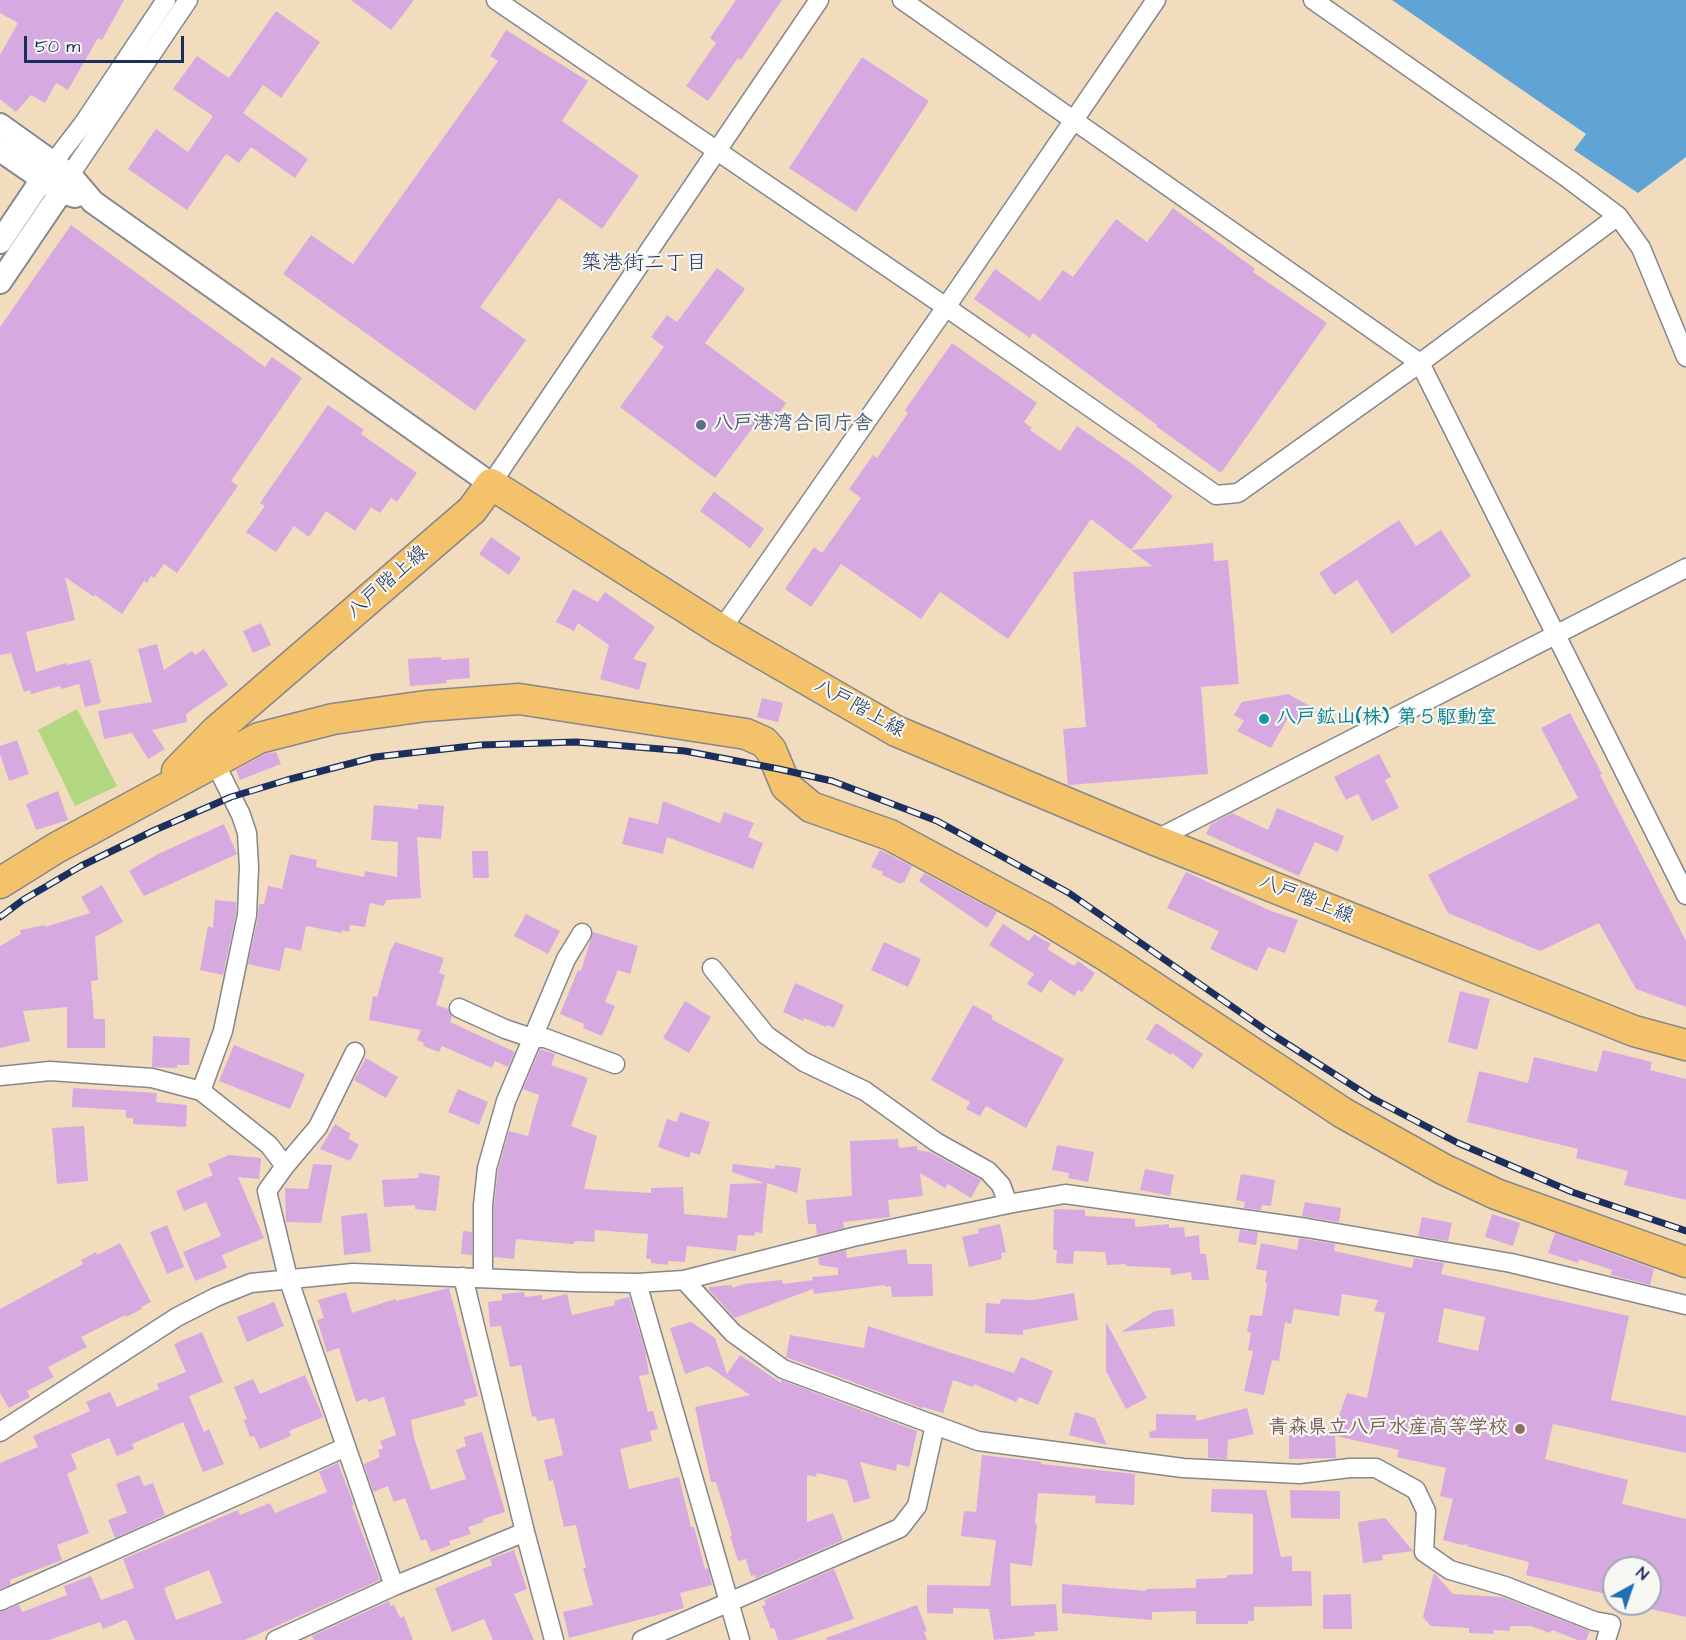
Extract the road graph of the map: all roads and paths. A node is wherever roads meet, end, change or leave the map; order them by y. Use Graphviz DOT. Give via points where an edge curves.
graph roads {
  1 [pos="166,0"];
  2 [pos="188,0"];
  3 [pos="496,0"];
  4 [pos="819,0"];
  5 [pos="902,0"];
  6 [pos="1156,0"];
  7 [pos="1313,0"];
  8 [pos="1075,120"];
  9 [pos="0,125"];
  10 [pos="0,150"];
  11 [pos="716,151"];
  12 [pos="57,177"];
  13 [pos="1618,216"];
  14 [pos="0,242"];
  15 [pos="0,282"];
  16 [pos="946,307"];
  17 [pos="1686,357"];
  18 [pos="1420,363"];
  19 [pos="491,484"];
  20 [pos="1686,568"];
  21 [pos="721,630"];
  22 [pos="1556,636"];
  23 [pos="214,761"];
  24 [pos="152,796"];
  25 [pos="1155,840"];
  26 [pos="0,883"];
  27 [pos="1686,895"];
  28 [pos="582,933"];
  29 [pos="712,968"];
  30 [pos="459,1008"];
  31 [pos="532,1038"];
  32 [pos="1686,1045"];
  33 [pos="355,1052"];
  34 [pos="615,1064"];
  35 [pos="0,1076"];
  36 [pos="201,1091"];
  37 [pos="285,1166"];
  38 [pos="1008,1204"];
  39 [pos="1686,1262"];
  40 [pos="463,1277"];
  41 [pos="288,1278"];
  42 [pos="483,1278"];
  43 [pos="684,1280"];
  44 [pos="637,1283"];
  45 [pos="1686,1305"];
  46 [pos="935,1425"];
  47 [pos="0,1432"];
  48 [pos="346,1447"];
  49 [pos="525,1532"];
  50 [pos="394,1586"];
  51 [pos="0,1601"];
  52 [pos="729,1602"];
  53 [pos="276,1640"];
  54 [pos="554,1640"];
  55 [pos="642,1640"];
  56 [pos="740,1640"];
  57 [pos="1606,1640"];
  1 -- 12 [label="street" via="83,124"];
  2 -- 12 [label="street"];
  3 -- 11 [label="street"];
  4 -- 11 [label="street"];
  5 -- 8 [label="street"];
  6 -- 8 [label="street"];
  7 -- 13 [label="street"];
  8 -- 16 [label="street"];
  8 -- 18 [label="street"];
  9 -- 12 [label="street"];
  10 -- 12 [label="street"];
  11 -- 16 [label="street"];
  11 -- 19 [label="street"];
  12 -- 14 [label="street"];
  12 -- 15 [label="street"];
  12 -- 19 [label="street"];
  13 -- 17 [label="street" via="1641,248"];
  13 -- 18 [label="street"];
  16 -- 18 [label="street" via="1216,495 1238,493"];
  16 -- 21 [label="street"];
  18 -- 22 [label="street"];
  19 -- 21 [label="main road, 八戸階上線"];
  19 -- 24 [label="main road, 八戸階上線" via="472,510 216,731"];
  20 -- 22 [label="street"];
  21 -- 25 [label="main road, 八戸階上線" via="896,731"];
  22 -- 25 [label="street"];
  22 -- 27 [label="street"];
  23 -- 24 [label="main road, 八戸階上線"];
  23 -- 36 [label="street" via="241,814 247,833 249,867 247,915 223,1031"];
  23 -- 39 [label="main road, 八戸階上線" via="259,738 333,719 519,699 746,734 764,742 786,786 811,807 890,835 1044,918 1343,1113 1496,1194"];
  24 -- 26 [label="main road, 八戸階上線"];
  25 -- 32 [label="main road, 八戸階上線" via="1634,1030"];
  28 -- 31 [label="street" via="566,958"];
  29 -- 38 [label="street" via="766,1035 804,1062 865,1091 936,1142 987,1171 1001,1185"];
  30 -- 31 [label="street"];
  31 -- 34 [label="street" via="545,1038"];
  31 -- 42 [label="street" via="506,1101 487,1168"];
  33 -- 37 [label="street" via="318,1127"];
  35 -- 36 [label="street" via="50,1071 141,1077"];
  36 -- 37 [label="street" via="269,1145"];
  37 -- 41 [label="street" via="267,1191"];
  38 -- 43 [label="street" via="853,1237"];
  38 -- 45 [label="street" via="1065,1194 1307,1228 1511,1263"];
  40 -- 41 [label="street" via="353,1273"];
  40 -- 42 [label="street"];
  40 -- 49 [label="street"];
  41 -- 47 [label="street" via="251,1282 187,1312"];
  41 -- 48 [label="street"];
  42 -- 44 [label="street"];
  43 -- 44 [label="street"];
  43 -- 46 [label="street" via="733,1333 783,1368"];
  44 -- 52 [label="street"];
  46 -- 52 [label="street" via="917,1506 900,1528"];
  46 -- 57 [label="street" via="978,1441 1183,1468 1299,1474 1376,1468 1416,1490 1426,1511 1424,1552 1450,1570 1611,1624"];
  48 -- 50 [label="street"];
  48 -- 51 [label="street"];
  49 -- 50 [label="street"];
  49 -- 54 [label="street"];
  50 -- 53 [label="street"];
  52 -- 55 [label="street"];
  52 -- 56 [label="street"];
}
